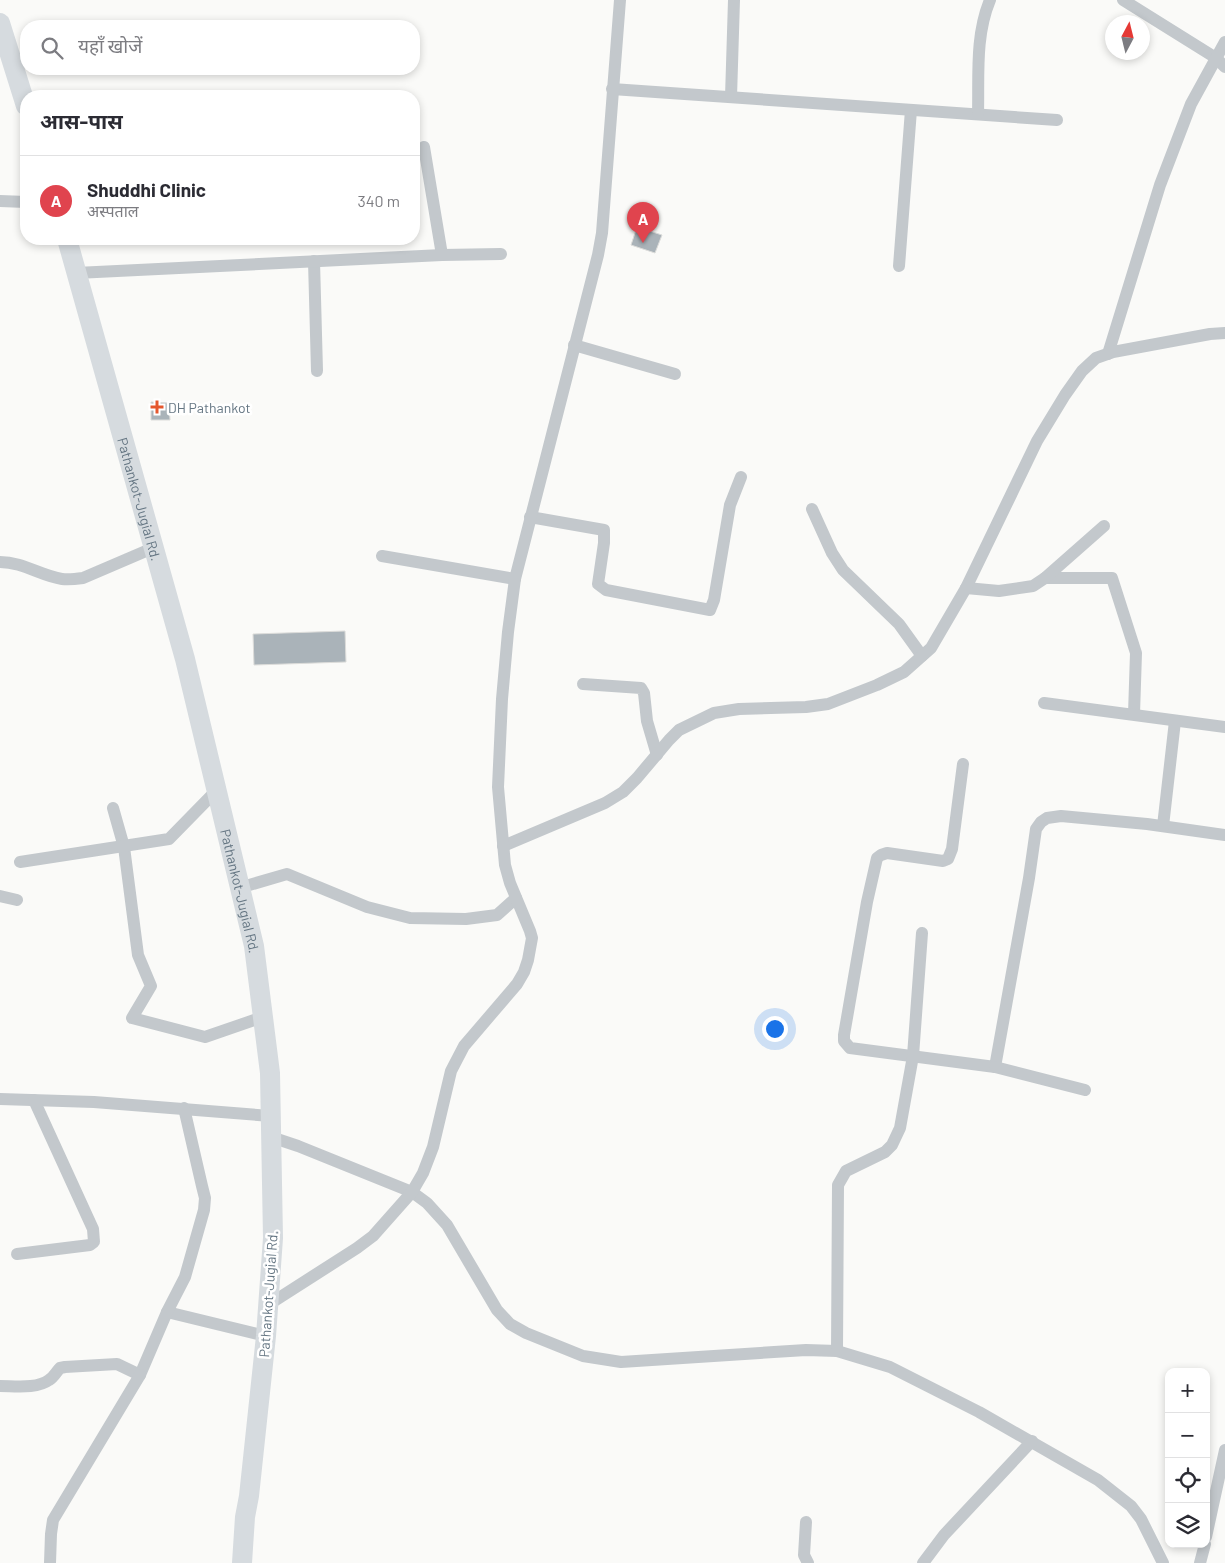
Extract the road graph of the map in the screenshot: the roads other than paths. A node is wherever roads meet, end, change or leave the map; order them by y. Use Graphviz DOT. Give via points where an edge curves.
graph roads {
  1 [pos="620,0"];
  2 [pos="734,0"];
  3 [pos="990,0"];
  4 [pos="1123,0"];
  5 [pos="0,23"];
  6 [pos="1225,42"];
  7 [pos="1220,63"];
  8 [pos="612,88"];
  9 [pos="21,90"];
  10 [pos="731,97"];
  11 [pos="911,110"];
  12 [pos="978,114"];
  13 [pos="1056,120"];
  14 [pos="424,147"];
  15 [pos="0,201"];
  16 [pos="20,202"];
  17 [pos="69,245"];
  18 [pos="501,254"];
  19 [pos="442,255"];
  20 [pos="314,261"];
  21 [pos="899,266"];
  22 [pos="76,273"];
  23 [pos="1225,333"];
  24 [pos="574,345"];
  25 [pos="1108,354"];
  26 [pos="317,371"];
  27 [pos="675,374"];
  28 [pos="741,477"];
  29 [pos="812,509"];
  30 [pos="530,517"];
  31 [pos="1104,526"];
  32 [pos="153,548"];
  33 [pos="382,556"];
  34 [pos="0,562"];
  35 [pos="1045,578"];
  36 [pos="515,579"];
  37 [pos="966,588"];
  38 [pos="922,656"];
  39 [pos="583,684"];
  40 [pos="1044,704"];
  41 [pos="1134,714"];
  42 [pos="1175,721"];
  43 [pos="1225,727"];
  44 [pos="656,754"];
  45 [pos="962,764"];
  46 [pos="216,792"];
  47 [pos="113,808"];
  48 [pos="1164,826"];
  49 [pos="1225,835"];
  50 [pos="503,846"];
  51 [pos="124,847"];
  52 [pos="20,862"];
  53 [pos="239,888"];
  54 [pos="0,896"];
  55 [pos="516,898"];
  56 [pos="17,900"];
  57 [pos="922,933"];
  58 [pos="263,1017"];
  59 [pos="913,1056"];
  60 [pos="995,1067"];
  61 [pos="1085,1090"];
  62 [pos="0,1099"];
  63 [pos="34,1100"];
  64 [pos="184,1108"];
  65 [pos="271,1116"];
  66 [pos="271,1137"];
  67 [pos="412,1192"];
  68 [pos="17,1254"];
  69 [pos="268,1305"];
  70 [pos="167,1312"];
  71 [pos="266,1336"];
  72 [pos="837,1351"];
  73 [pos="140,1375"];
  74 [pos="0,1386"];
  75 [pos="1032,1441"];
  76 [pos="1225,1450"];
  77 [pos="1210,1519"];
  78 [pos="806,1522"];
  79 [pos="1203,1548"];
  80 [pos="50,1563"];
  81 [pos="242,1563"];
  82 [pos="808,1563"];
  83 [pos="923,1563"];
  84 [pos="1163,1563"];
  85 [pos="1200,1563"];
  1 -- 8 [label="street"];
  2 -- 10 [label="street"];
  3 -- 12 [label="street" via="983,16 980,39"];
  4 -- 7 [label="street"];
  5 -- 9 [label="main road"];
  6 -- 7 [label="street"];
  7 -- 25 [label="street" via="1191,104 1160,185"];
  8 -- 10 [label="street"];
  8 -- 24 [label="street" via="602,233"];
  10 -- 11 [label="street"];
  11 -- 12 [label="street"];
  11 -- 21 [label="street"];
  12 -- 13 [label="street"];
  14 -- 19 [label="street"];
  15 -- 16 [label="street"];
  17 -- 22 [label="main road, Pathankot-Jugial Rd."];
  18 -- 19 [label="street"];
  19 -- 20 [label="street"];
  20 -- 22 [label="street"];
  20 -- 26 [label="street"];
  22 -- 32 [label="main road, Pathankot-Jugial Rd."];
  23 -- 25 [label="street"];
  24 -- 27 [label="street"];
  24 -- 30 [label="street"];
  25 -- 37 [label="street" via="1096,358 1082,371 1060,402 1037,441"];
  28 -- 30 [label="street" via="730,505 710,610 606,590 598,584 604,530"];
  29 -- 38 [label="street" via="843,570 898,624"];
  30 -- 36 [label="street"];
  31 -- 35 [label="street"];
  32 -- 34 [label="street" via="83,578 63,580 20,564"];
  32 -- 46 [label="main road, Pathankot-Jugial Rd." via="185,659"];
  33 -- 36 [label="street"];
  35 -- 37 [label="street" via="1033,586 1021,588"];
  35 -- 41 [label="street" via="1112,578 1136,653"];
  36 -- 50 [label="street" via="499,748 498,787"];
  37 -- 38 [label="street" via="931,648"];
  38 -- 44 [label="street" via="904,672 877,686 828,704 714,713 679,730"];
  39 -- 44 [label="street" via="641,688"];
  40 -- 41 [label="street"];
  41 -- 42 [label="street"];
  42 -- 43 [label="street"];
  42 -- 48 [label="street"];
  44 -- 50 [label="street" via="623,792"];
  45 -- 59 [label="street" via="948,860 888,853 877,858 844,1035 844,1041 850,1048"];
  46 -- 51 [label="street" via="170,840"];
  46 -- 53 [label="main road, Pathankot-Jugial Rd."];
  47 -- 51 [label="street"];
  48 -- 49 [label="street"];
  48 -- 60 [label="street" via="1061,816 1041,822 1036,830"];
  50 -- 55 [label="street"];
  51 -- 52 [label="street"];
  51 -- 58 [label="street" via="138,955 151,986 132,1018 205,1037"];
  53 -- 55 [label="street" via="287,874 367,907 410,918 466,919 497,915"];
  53 -- 58 [label="main road, Pathankot-Jugial Rd." via="254,946"];
  54 -- 56 [label="street"];
  55 -- 67 [label="street" via="532,938 524,972 464,1046 451,1071 433,1147"];
  57 -- 59 [label="street"];
  58 -- 65 [label="main road, Pathankot-Jugial Rd."];
  59 -- 60 [label="street"];
  59 -- 72 [label="street" via="900,1128 892,1145 885,1152 846,1171 838,1185"];
  60 -- 61 [label="street"];
  62 -- 63 [label="street"];
  63 -- 64 [label="street"];
  63 -- 68 [label="street" via="95,1237 90,1244"];
  64 -- 65 [label="street"];
  64 -- 70 [label="street" via="205,1198 185,1277"];
  65 -- 66 [label="main road, Pathankot-Jugial Rd."];
  66 -- 67 [label="street"];
  66 -- 69 [label="main road, Pathankot-Jugial Rd." via="274,1238"];
  67 -- 69 [label="street" via="373,1236"];
  67 -- 72 [label="street" via="447,1225 497,1310 510,1324 583,1356 622,1362 806,1350"];
  69 -- 71 [label="main road, Pathankot-Jugial Rd."];
  70 -- 71 [label="street"];
  70 -- 73 [label="street"];
  71 -- 81 [label="main road, Pathankot-Jugial Rd."];
  72 -- 75 [label="street" via="890,1366"];
  73 -- 74 [label="street" via="117,1364 65,1367 47,1382"];
  73 -- 80 [label="street" via="54,1520"];
  75 -- 83 [label="street" via="944,1535"];
  75 -- 84 [label="street" via="1098,1480 1131,1506 1142,1519"];
  76 -- 77 [label="street"];
  78 -- 82 [label="street" via="804,1555"];
  79 -- 85 [label="street"];
}
